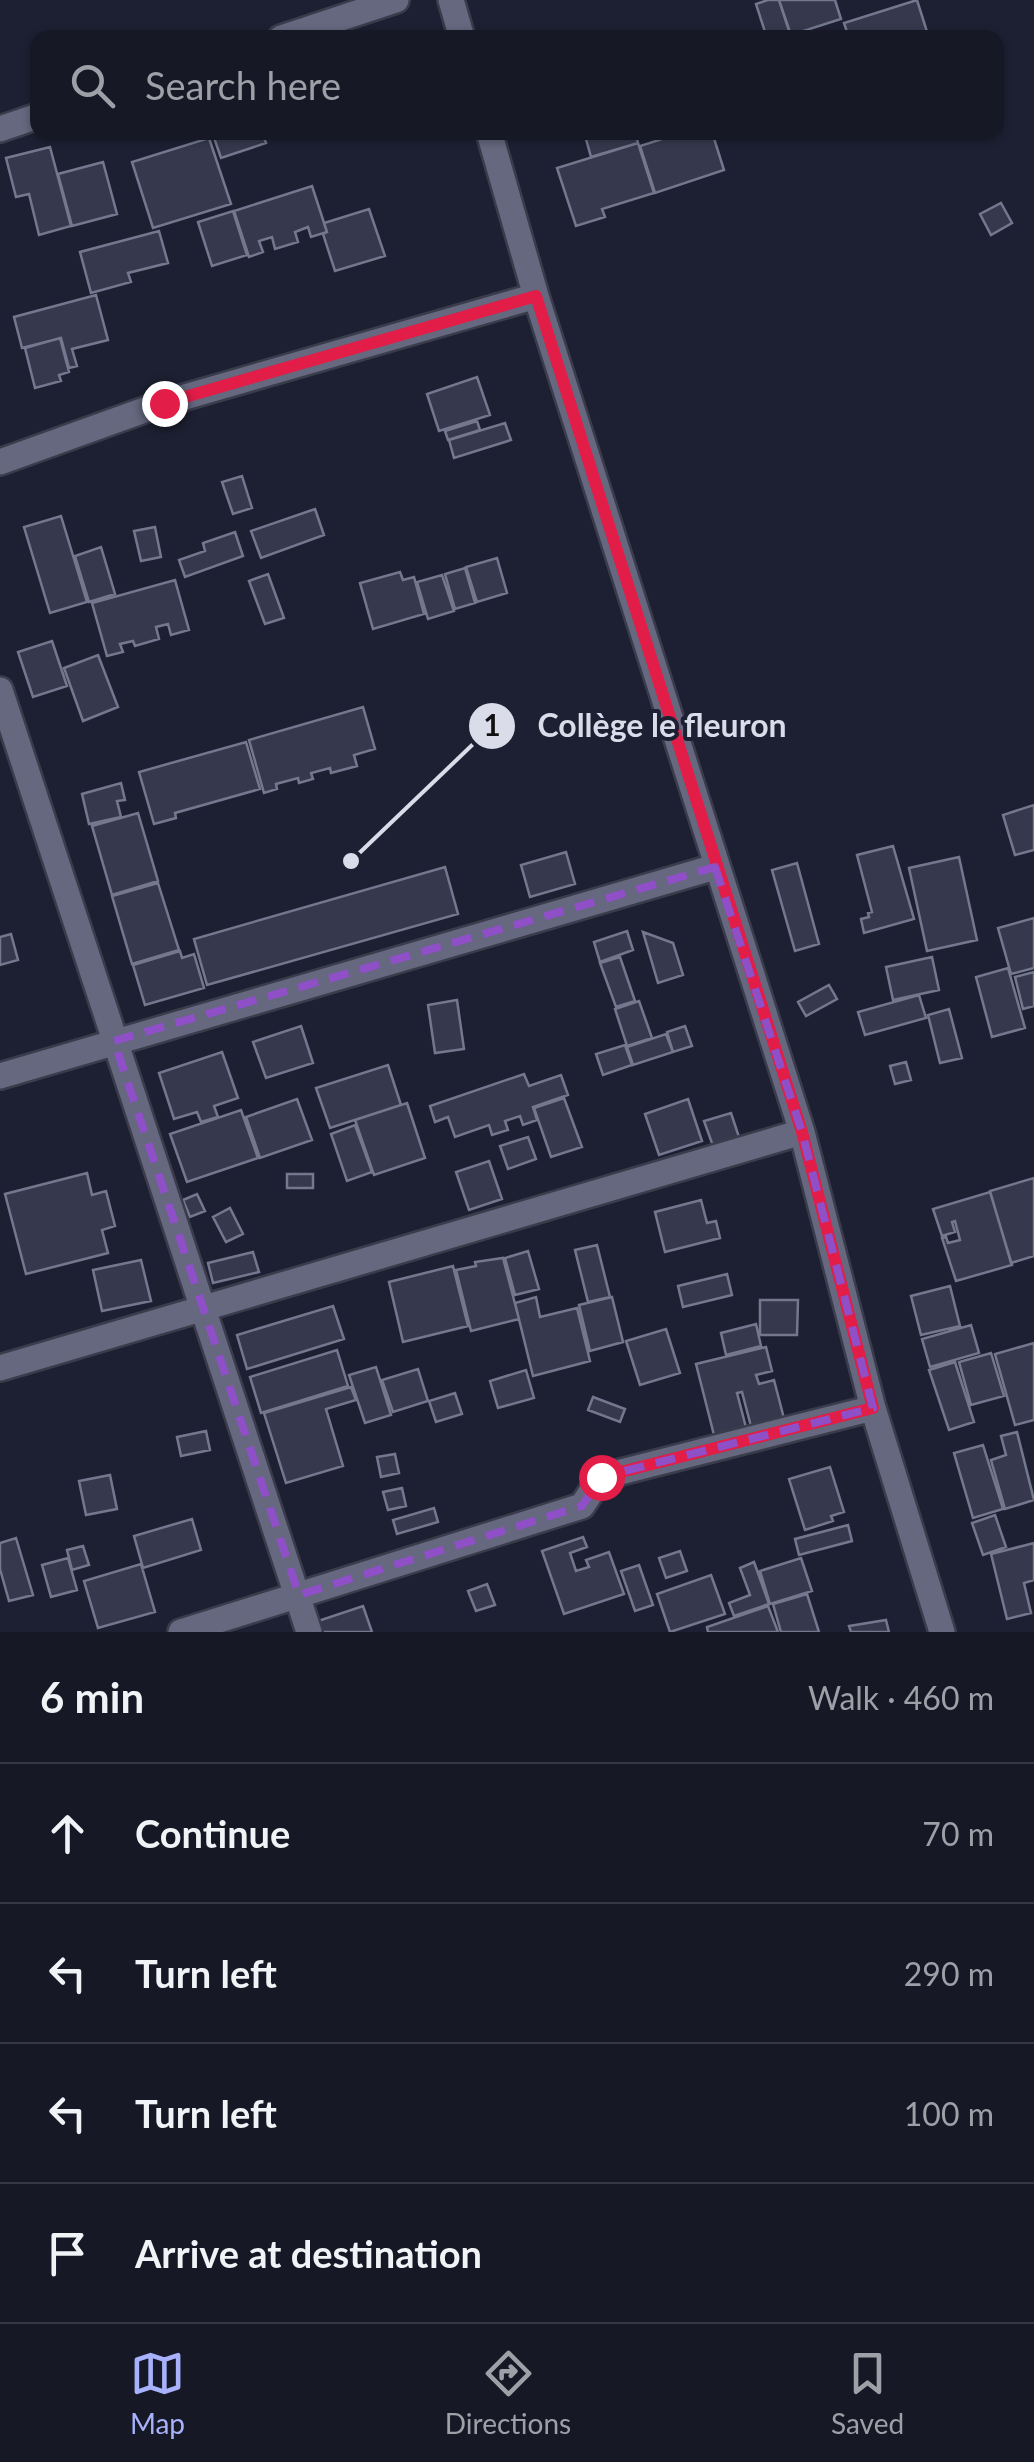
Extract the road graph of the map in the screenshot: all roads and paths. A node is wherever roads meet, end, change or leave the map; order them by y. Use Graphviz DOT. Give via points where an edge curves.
graph roads {
  1 [pos="396,0"];
  2 [pos="451,0"];
  3 [pos="305,30"];
  4 [pos="460,30"];
  5 [pos="30,119"];
  6 [pos="0,128"];
  7 [pos="491,140"];
  8 [pos="536,296"];
  9 [pos="0,462"];
  10 [pos="0,690"];
  11 [pos="715,866"];
  12 [pos="114,1041"];
  13 [pos="0,1076"];
  14 [pos="802,1132"];
  15 [pos="205,1307"];
  16 [pos="0,1368"];
  17 [pos="873,1408"];
  18 [pos="299,1595"];
  19 [pos="181,1632"];
  20 [pos="310,1632"];
  21 [pos="942,1632"];
  1 -- 3 [label="street"];
  2 -- 4 [label="street"];
  5 -- 6 [label="street"];
  7 -- 8 [label="street"];
  8 -- 9 [label="street" via="164,403"];
  8 -- 11 [label="street"];
  10 -- 12 [label="street"];
  11 -- 12 [label="street"];
  11 -- 14 [label="street"];
  12 -- 13 [label="street"];
  12 -- 15 [label="street"];
  14 -- 15 [label="street"];
  14 -- 17 [label="street"];
  15 -- 16 [label="street"];
  15 -- 18 [label="street"];
  17 -- 18 [label="street" via="601,1477 582,1506"];
  17 -- 21 [label="street"];
  18 -- 19 [label="street"];
  18 -- 20 [label="street"];
}
